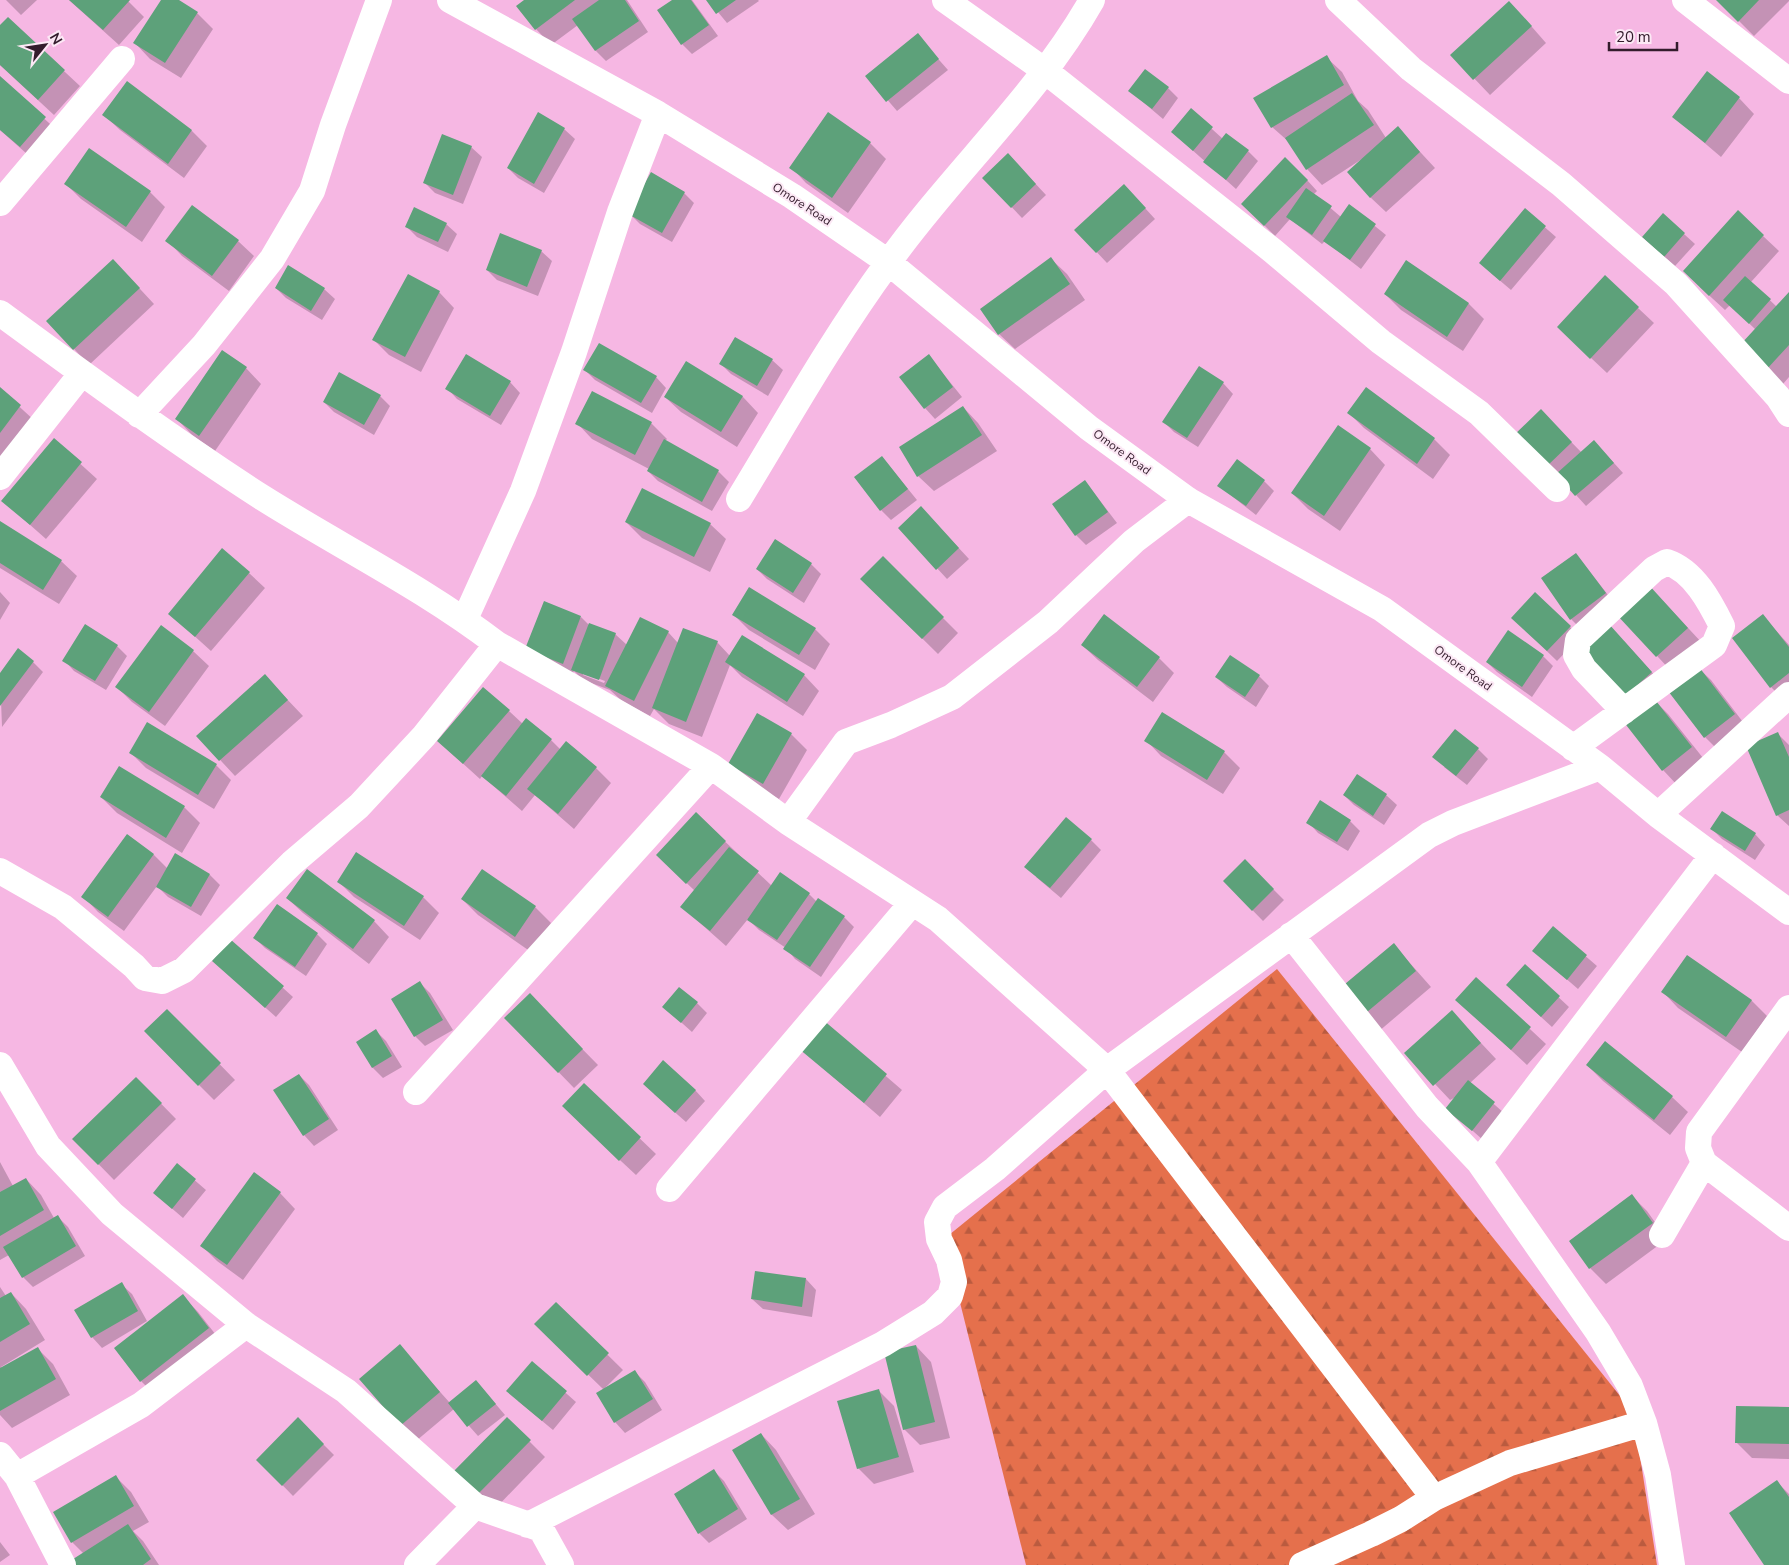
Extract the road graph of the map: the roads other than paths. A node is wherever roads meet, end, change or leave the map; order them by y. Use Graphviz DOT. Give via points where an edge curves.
graph roads {
  1 [pos="379,0"];
  2 [pos="450,0"];
  3 [pos="945,0"];
  4 [pos="1092,0"];
  5 [pos="1338,0"];
  6 [pos="1685,0"];
  7 [pos="122,60"];
  8 [pos="1044,70"];
  9 [pos="1789,81"];
  10 [pos="658,114"];
  11 [pos="0,203"];
  12 [pos="888,262"];
  13 [pos="0,313"];
  14 [pos="82,373"];
  15 [pos="1789,414"];
  16 [pos="139,415"];
  17 [pos="0,477"];
  18 [pos="1558,489"];
  19 [pos="739,500"];
  20 [pos="1188,500"];
  21 [pos="465,619"];
  22 [pos="497,644"];
  23 [pos="1789,696"];
  24 [pos="1624,711"];
  25 [pos="1573,748"];
  26 [pos="710,766"];
  27 [pos="1600,767"];
  28 [pos="1658,815"];
  29 [pos="788,822"];
  30 [pos="1713,855"];
  31 [pos="0,871"];
  32 [pos="912,903"];
  33 [pos="1789,912"];
  34 [pos="1291,935"];
  35 [pos="1789,1008"];
  36 [pos="0,1065"];
  37 [pos="1106,1070"];
  38 [pos="416,1092"];
  39 [pos="1479,1162"];
  40 [pos="1704,1163"];
  41 [pos="669,1189"];
  42 [pos="1789,1228"];
  43 [pos="1662,1234"];
  44 [pos="246,1325"];
  45 [pos="1644,1423"];
  46 [pos="0,1455"];
  47 [pos="17,1476"];
  48 [pos="1434,1498"];
  49 [pos="475,1506"];
  50 [pos="528,1525"];
  51 [pos="63,1565"];
  52 [pos="417,1565"];
  53 [pos="561,1565"];
  54 [pos="1302,1565"];
  55 [pos="1672,1565"];
  1 -- 16 [label="street" via="312,191 272,260 204,345"];
  2 -- 10 [label="street, Omore Road"];
  3 -- 8 [label="street"];
  4 -- 8 [label="street"];
  5 -- 15 [label="street" via="1410,69 1561,184 1676,284 1778,397"];
  6 -- 9 [label="street"];
  7 -- 11 [label="street"];
  8 -- 12 [label="street"];
  8 -- 18 [label="street" via="1273,251 1381,342 1479,413"];
  10 -- 12 [label="street, Omore Road" via="792,196"];
  10 -- 21 [label="street" via="620,212 524,491"];
  12 -- 19 [label="street" via="823,360"];
  12 -- 20 [label="street, Omore Road" via="1089,428"];
  13 -- 14 [label="street"];
  14 -- 16 [label="street"];
  14 -- 17 [label="street"];
  16 -- 21 [label="street" via="263,498"];
  20 -- 25 [label="street, Omore Road" via="1382,609"];
  20 -- 29 [label="street" via="1134,541 1048,622 952,697 846,742"];
  21 -- 22 [label="street"];
  22 -- 26 [label="street"];
  22 -- 31 [label="street" via="424,736 359,806 292,863 184,970 162,981 145,978 63,907"];
  23 -- 28 [label="street"];
  24 -- 24 [label="street" via="1714,645 1722,626 1708,598 1678,566 1667,562 1654,569 1578,640 1576,655 1584,669"];
  24 -- 25 [label="street"];
  25 -- 27 [label="street, Omore Road"];
  26 -- 29 [label="street"];
  26 -- 38 [label="street"];
  27 -- 28 [label="street, Omore Road"];
  27 -- 34 [label="street" via="1429,835"];
  28 -- 30 [label="street, Omore Road"];
  29 -- 32 [label="street"];
  30 -- 33 [label="street, Omore Road"];
  30 -- 39 [label="street"];
  32 -- 37 [label="street" via="938,920"];
  32 -- 41 [label="street"];
  34 -- 37 [label="street"];
  34 -- 39 [label="street" via="1427,1107"];
  35 -- 40 [label="street" via="1700,1132 1698,1148"];
  36 -- 44 [label="street" via="48,1146 112,1214"];
  37 -- 48 [label="street"];
  37 -- 50 [label="street" via="995,1170 944,1208 937,1222 939,1239 954,1282 950,1296 933,1312 883,1344"];
  39 -- 45 [label="street" via="1598,1332 1630,1386"];
  40 -- 42 [label="street"];
  40 -- 43 [label="street"];
  44 -- 47 [label="street" via="141,1405"];
  44 -- 49 [label="street" via="346,1391"];
  45 -- 48 [label="street" via="1510,1462"];
  45 -- 55 [label="street" via="1658,1475"];
  46 -- 47 [label="street"];
  47 -- 51 [label="street"];
  48 -- 54 [label="street" via="1401,1520"];
  49 -- 50 [label="street"];
  49 -- 52 [label="street"];
  50 -- 53 [label="street" via="541,1529"];
}
